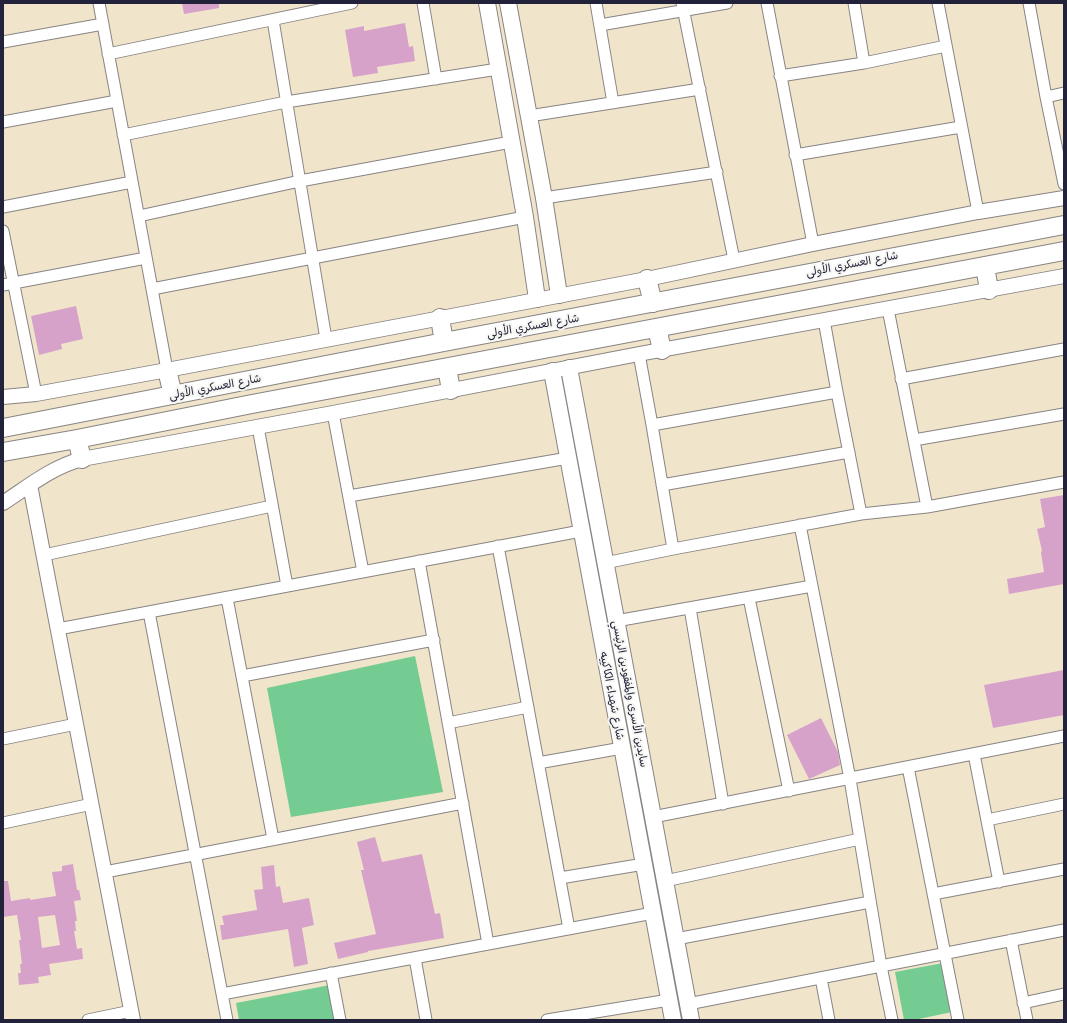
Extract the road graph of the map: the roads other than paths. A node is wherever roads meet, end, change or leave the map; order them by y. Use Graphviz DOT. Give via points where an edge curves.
graph roads {
  1 [pos="99,3"];
  2 [pos="352,3"];
  3 [pos="423,3"];
  4 [pos="487,3"];
  5 [pos="508,3"];
  6 [pos="596,3"];
  7 [pos="727,3"];
  8 [pos="767,3"];
  9 [pos="854,3"];
  10 [pos="938,3"];
  11 [pos="1029,3"];
  12 [pos="683,7"];
  13 [pos="273,20"];
  14 [pos="103,24"];
  15 [pos="600,25"];
  16 [pos="3,42"];
  17 [pos="946,46"];
  18 [pos="108,54"];
  19 [pos="864,63"];
  20 [pos="498,69"];
  21 [pos="780,76"];
  22 [pos="436,79"];
  23 [pos="700,89"];
  24 [pos="1064,93"];
  25 [pos="1046,97"];
  26 [pos="117,101"];
  27 [pos="286,102"];
  28 [pos="613,103"];
  29 [pos="529,116"];
  30 [pos="3,122"];
  31 [pos="961,127"];
  32 [pos="123,135"];
  33 [pos="511,142"];
  34 [pos="795,155"];
  35 [pos="717,172"];
  36 [pos="300,181"];
  37 [pos="132,182"];
  38 [pos="1064,184"];
  39 [pos="544,198"];
  40 [pos="1064,198"];
  41 [pos="3,207"];
  42 [pos="978,212"];
  43 [pos="138,216"];
  44 [pos="525,217"];
  45 [pos="1064,224"];
  46 [pos="3,231"];
  47 [pos="550,233"];
  48 [pos="528,236"];
  49 [pos="813,244"];
  50 [pos="1064,251"];
  51 [pos="146,258"];
  52 [pos="313,259"];
  53 [pos="734,260"];
  54 [pos="985,266"];
  55 [pos="1064,276"];
  56 [pos="647,279"];
  57 [pos="8,284"];
  58 [pos="152,289"];
  59 [pos="989,290"];
  60 [pos="559,295"];
  61 [pos="537,299"];
  62 [pos="652,303"];
  63 [pos="888,308"];
  64 [pos="440,318"];
  65 [pos="563,320"];
  66 [pos="824,320"];
  67 [pos="540,324"];
  68 [pos="657,328"];
  69 [pos="326,339"];
  70 [pos="444,342"];
  71 [pos="567,344"];
  72 [pos="544,349"];
  73 [pos="1064,349"];
  74 [pos="662,350"];
  75 [pos="639,354"];
  76 [pos="447,368"];
  77 [pos="569,368"];
  78 [pos="168,370"];
  79 [pos="552,371"];
  80 [pos="901,378"];
  81 [pos="451,390"];
  82 [pos="836,392"];
  83 [pos="36,394"];
  84 [pos="173,395"];
  85 [pos="3,397"];
  86 [pos="333,413"];
  87 [pos="1064,414"];
  88 [pos="652,425"];
  89 [pos="258,427"];
  90 [pos="3,428"];
  91 [pos="78,439"];
  92 [pos="914,440"];
  93 [pos="3,452"];
  94 [pos="849,452"];
  95 [pos="568,458"];
  96 [pos="82,459"];
  97 [pos="1064,482"];
  98 [pos="30,485"];
  99 [pos="662,485"];
  100 [pos="349,496"];
  101 [pos="3,503"];
  102 [pos="272,506"];
  103 [pos="927,507"];
  104 [pos="861,514"];
  105 [pos="800,525"];
  106 [pos="581,531"];
  107 [pos="498,546"];
  108 [pos="672,549"];
  109 [pos="44,555"];
  110 [pos="419,561"];
  111 [pos="606,563"];
  112 [pos="363,572"];
  113 [pos="287,586"];
  114 [pos="812,586"];
  115 [pos="227,598"];
  116 [pos="749,598"];
  117 [pos="690,608"];
  118 [pos="149,612"];
  119 [pos="616,621"];
  120 [pos="58,629"];
  121 [pos="434,640"];
  122 [pos="242,676"];
  123 [pos="528,707"];
  124 [pos="448,723"];
  125 [pos="76,724"];
  126 [pos="1064,736"];
  127 [pos="3,739"];
  128 [pos="622,748"];
  129 [pos="974,754"];
  130 [pos="538,763"];
  131 [pos="908,767"];
  132 [pos="850,779"];
  133 [pos="789,791"];
  134 [pos="463,803"];
  135 [pos="92,804"];
  136 [pos="723,804"];
  137 [pos="1064,804"];
  138 [pos="653,817"];
  139 [pos="987,820"];
  140 [pos="3,823"];
  141 [pos="860,839"];
  142 [pos="273,840"];
  143 [pos="195,854"];
  144 [pos="644,864"];
  145 [pos="1064,869"];
  146 [pos="105,872"];
  147 [pos="560,878"];
  148 [pos="665,881"];
  149 [pos="999,882"];
  150 [pos="933,894"];
  151 [pos="870,902"];
  152 [pos="653,913"];
  153 [pos="569,929"];
  154 [pos="1064,930"];
  155 [pos="676,939"];
  156 [pos="1012,940"];
  157 [pos="488,944"];
  158 [pos="945,954"];
  159 [pos="415,958"];
  160 [pos="881,966"];
  161 [pos="332,973"];
  162 [pos="821,978"];
  163 [pos="222,994"];
  164 [pos="1064,994"];
  165 [pos="669,1000"];
  166 [pos="1023,1003"];
  167 [pos="688,1004"];
  168 [pos="132,1016"];
  169 [pos="88,1020"];
  170 [pos="227,1020"];
  171 [pos="340,1020"];
  172 [pos="426,1020"];
  173 [pos="547,1020"];
  174 [pos="673,1020"];
  175 [pos="691,1020"];
  176 [pos="829,1020"];
  177 [pos="892,1020"];
  178 [pos="958,1020"];
  179 [pos="1027,1020"];
  1 -- 14 [label="street"];
  2 -- 13 [label="street"];
  3 -- 22 [label="street"];
  4 -- 20 [label="main road"];
  5 -- 29 [label="main road"];
  6 -- 15 [label="street"];
  7 -- 12 [label="street"];
  8 -- 21 [label="street"];
  9 -- 19 [label="street"];
  10 -- 17 [label="street"];
  11 -- 25 [label="street"];
  12 -- 15 [label="street"];
  12 -- 23 [label="street"];
  13 -- 18 [label="street"];
  13 -- 27 [label="street"];
  14 -- 16 [label="street"];
  14 -- 18 [label="street"];
  15 -- 28 [label="street"];
  17 -- 19 [label="street"];
  17 -- 31 [label="street"];
  18 -- 26 [label="street"];
  19 -- 21 [label="street"];
  20 -- 22 [label="street"];
  20 -- 33 [label="main road"];
  21 -- 34 [label="street"];
  22 -- 27 [label="street"];
  23 -- 28 [label="street"];
  23 -- 35 [label="street"];
  24 -- 25 [label="street"];
  25 -- 38 [label="street"];
  26 -- 30 [label="street"];
  26 -- 32 [label="street"];
  27 -- 32 [label="street"];
  27 -- 36 [label="street"];
  28 -- 29 [label="street"];
  29 -- 39 [label="main road"];
  31 -- 34 [label="street"];
  31 -- 42 [label="street"];
  32 -- 37 [label="street"];
  33 -- 36 [label="street"];
  33 -- 44 [label="main road"];
  34 -- 49 [label="street"];
  35 -- 39 [label="street"];
  35 -- 53 [label="street"];
  36 -- 43 [label="street"];
  36 -- 52 [label="street"];
  37 -- 41 [label="street"];
  37 -- 43 [label="street"];
  39 -- 47 [label="main road"];
  40 -- 42 [label="street"];
  42 -- 49 [label="street"];
  43 -- 51 [label="street"];
  44 -- 48 [label="main road"];
  44 -- 52 [label="street"];
  45 -- 62 [label="main road, شارع العسكري الأولى"];
  46 -- 57 [label="street"];
  47 -- 48 [label="main road"];
  47 -- 60 [label="main road"];
  48 -- 61 [label="main road"];
  49 -- 53 [label="street"];
  50 -- 54 [label="main road"];
  51 -- 57 [label="street"];
  51 -- 58 [label="street"];
  52 -- 58 [label="street"];
  52 -- 69 [label="street"];
  53 -- 56 [label="street"];
  54 -- 59 [label="main road"];
  54 -- 68 [label="main road"];
  55 -- 59 [label="street"];
  56 -- 60 [label="street"];
  56 -- 62 [label="main road"];
  57 -- 83 [label="street"];
  58 -- 78 [label="street"];
  59 -- 63 [label="street"];
  60 -- 61 [label="street"];
  61 -- 64 [label="street"];
  62 -- 65 [label="main road, شارع العسكري الأولى"];
  63 -- 66 [label="street"];
  63 -- 80 [label="street"];
  64 -- 69 [label="street"];
  64 -- 70 [label="main road"];
  65 -- 67 [label="main road, شارع العسكري الأولى"];
  65 -- 71 [label="main road"];
  66 -- 74 [label="street"];
  66 -- 82 [label="street"];
  67 -- 70 [label="main road, شارع العسكري الأولى"];
  67 -- 72 [label="main road"];
  68 -- 71 [label="main road"];
  68 -- 74 [label="main road"];
  69 -- 78 [label="street"];
  70 -- 84 [label="main road, شارع العسكري الأولى"];
  71 -- 72 [label="main road"];
  72 -- 76 [label="main road"];
  73 -- 80 [label="street"];
  74 -- 75 [label="street"];
  75 -- 77 [label="street"];
  75 -- 88 [label="street"];
  76 -- 81 [label="main road"];
  76 -- 91 [label="main road"];
  77 -- 79 [label="street"];
  77 -- 111 [label="main road, سايدين الأسرى والمفقودين الرئيسي"];
  78 -- 83 [label="street"];
  78 -- 84 [label="main road"];
  79 -- 81 [label="street"];
  79 -- 95 [label="main road, شارع شهداء الكاكييه"];
  80 -- 92 [label="street"];
  81 -- 86 [label="street"];
  82 -- 88 [label="street"];
  82 -- 94 [label="street"];
  83 -- 85 [label="street"];
  84 -- 90 [label="main road, شارع العسكري الأولى"];
  86 -- 89 [label="street"];
  86 -- 100 [label="street"];
  87 -- 92 [label="street"];
  88 -- 99 [label="street"];
  89 -- 96 [label="street"];
  89 -- 102 [label="street"];
  91 -- 93 [label="main road"];
  91 -- 96 [label="main road"];
  92 -- 103 [label="street"];
  94 -- 99 [label="street"];
  94 -- 104 [label="street"];
  95 -- 100 [label="street"];
  95 -- 106 [label="main road, شارع شهداء الكاكييه"];
  96 -- 98 [label="street" via="59,466"];
  97 -- 103 [label="street"];
  98 -- 101 [label="street"];
  98 -- 109 [label="street"];
  99 -- 108 [label="street"];
  100 -- 112 [label="street"];
  102 -- 109 [label="street"];
  102 -- 113 [label="street"];
  103 -- 104 [label="street"];
  104 -- 105 [label="street"];
  105 -- 108 [label="street"];
  105 -- 114 [label="street"];
  106 -- 107 [label="street"];
  106 -- 128 [label="main road, شارع شهداء الكاكييه"];
  107 -- 110 [label="street"];
  107 -- 123 [label="street"];
  108 -- 111 [label="street"];
  109 -- 120 [label="street"];
  110 -- 112 [label="street"];
  110 -- 121 [label="street"];
  111 -- 119 [label="main road, سايدين الأسرى والمفقودين الرئيسي"];
  112 -- 113 [label="street"];
  113 -- 115 [label="street"];
  114 -- 116 [label="street"];
  114 -- 132 [label="street"];
  115 -- 118 [label="street"];
  115 -- 122 [label="street"];
  116 -- 117 [label="street"];
  116 -- 133 [label="street"];
  117 -- 119 [label="street"];
  117 -- 136 [label="street"];
  118 -- 120 [label="street"];
  118 -- 143 [label="street"];
  119 -- 138 [label="main road, سايدين الأسرى والمفقودين الرئيسي"];
  120 -- 125 [label="street"];
  121 -- 122 [label="street"];
  121 -- 124 [label="street"];
  122 -- 142 [label="street"];
  123 -- 124 [label="street"];
  123 -- 130 [label="street"];
  124 -- 134 [label="street"];
  125 -- 127 [label="street"];
  125 -- 135 [label="street"];
  126 -- 129 [label="street"];
  128 -- 130 [label="street"];
  128 -- 144 [label="main road, شارع شهداء الكاكييه"];
  129 -- 131 [label="street"];
  129 -- 139 [label="street"];
  130 -- 147 [label="street"];
  131 -- 132 [label="street"];
  131 -- 150 [label="street"];
  132 -- 133 [label="street"];
  132 -- 141 [label="street"];
  133 -- 136 [label="street"];
  134 -- 142 [label="street"];
  134 -- 157 [label="street"];
  135 -- 140 [label="street"];
  135 -- 146 [label="street"];
  136 -- 138 [label="street"];
  137 -- 139 [label="street"];
  138 -- 148 [label="main road, سايدين الأسرى والمفقودين الرئيسي"];
  139 -- 149 [label="street"];
  141 -- 148 [label="street"];
  141 -- 151 [label="street"];
  142 -- 143 [label="street"];
  143 -- 146 [label="street"];
  143 -- 163 [label="street"];
  144 -- 147 [label="street"];
  144 -- 152 [label="main road, شارع شهداء الكاكييه"];
  145 -- 149 [label="street"];
  146 -- 168 [label="street"];
  147 -- 153 [label="street"];
  148 -- 155 [label="main road, سايدين الأسرى والمفقودين الرئيسي"];
  149 -- 150 [label="street"];
  150 -- 158 [label="street"];
  151 -- 155 [label="street"];
  151 -- 160 [label="street"];
  152 -- 153 [label="street"];
  152 -- 165 [label="main road, شارع شهداء الكاكييه"];
  153 -- 157 [label="street"];
  154 -- 156 [label="street"];
  155 -- 167 [label="main road, سايدين الأسرى والمفقودين الرئيسي"];
  156 -- 158 [label="street"];
  156 -- 166 [label="street"];
  157 -- 159 [label="street"];
  158 -- 160 [label="street"];
  158 -- 178 [label="street"];
  159 -- 161 [label="street"];
  159 -- 172 [label="street"];
  160 -- 162 [label="street"];
  160 -- 177 [label="street"];
  161 -- 163 [label="street"];
  161 -- 171 [label="street"];
  162 -- 167 [label="street"];
  162 -- 176 [label="street"];
  163 -- 170 [label="street"];
  164 -- 166 [label="street"];
  165 -- 173 [label="street"];
  165 -- 174 [label="main road, شارع شهداء الكاكييه"];
  166 -- 179 [label="street"];
  167 -- 175 [label="main road, سايدين الأسرى والمفقودين الرئيسي"];
  168 -- 169 [label="street"];
}
